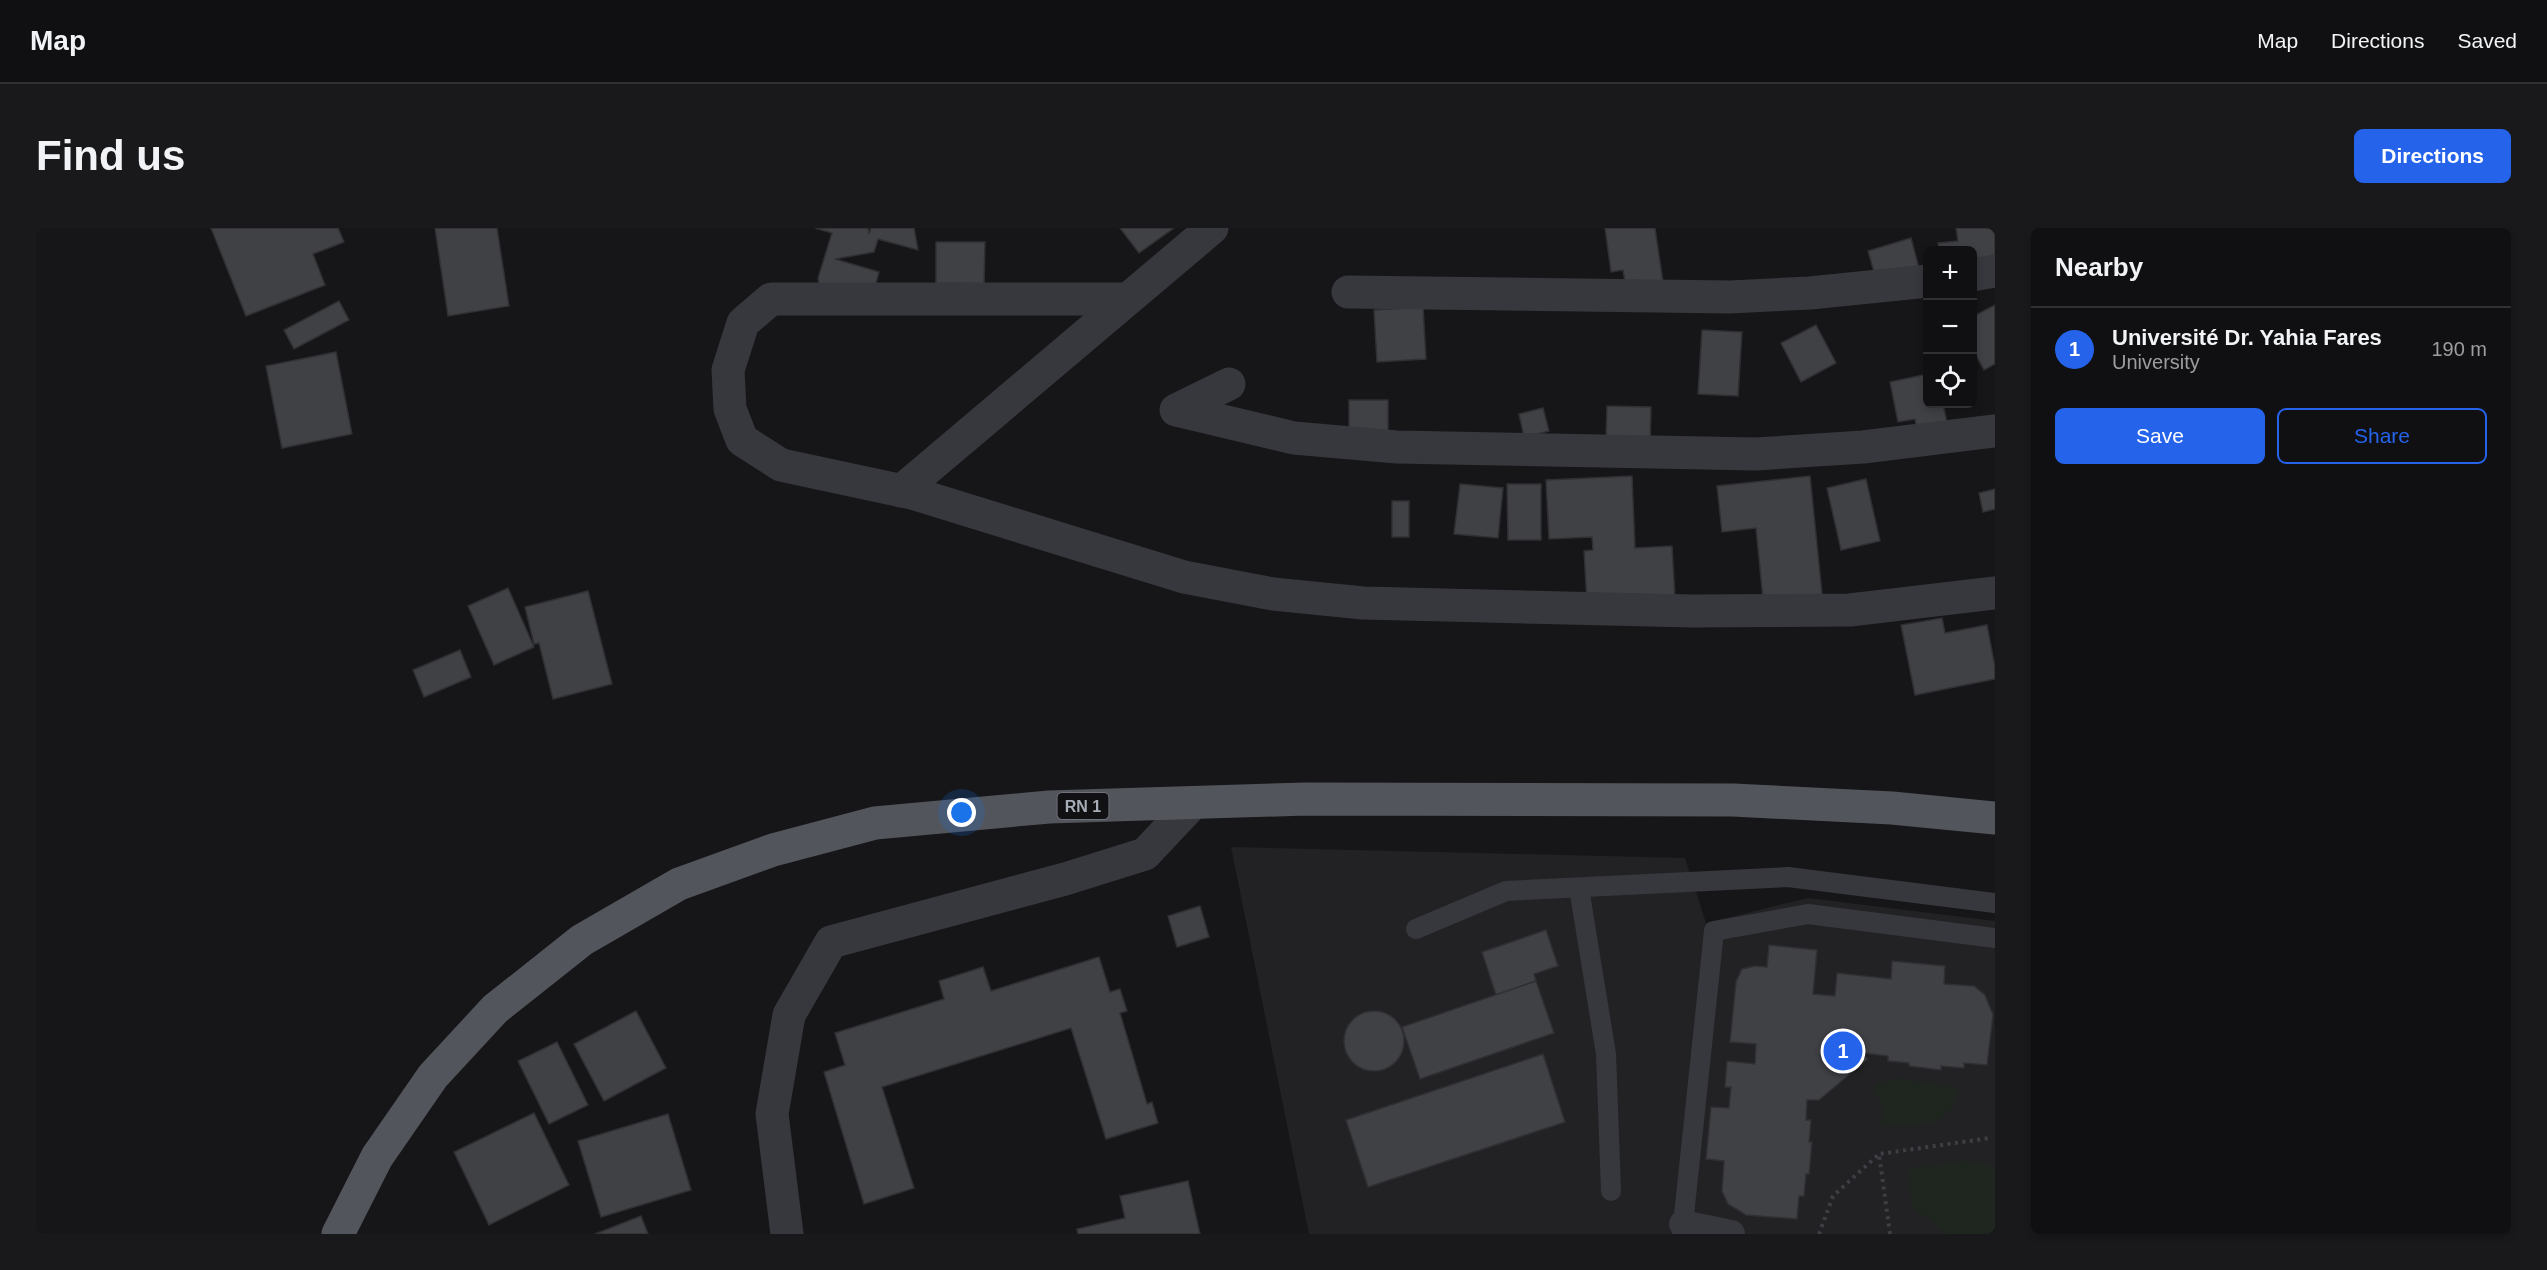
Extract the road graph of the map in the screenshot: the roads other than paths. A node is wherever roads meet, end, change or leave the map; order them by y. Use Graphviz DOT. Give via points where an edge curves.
graph roads {
  1 [pos="1212,228"];
  2 [pos="1995,271"];
  3 [pos="1977,274"];
  4 [pos="1923,282"];
  5 [pos="1348,292"];
  6 [pos="1127,299"];
  7 [pos="1229,384"];
  8 [pos="1995,431"];
  9 [pos="901,491"];
  10 [pos="1995,593"];
  11 [pos="1193,803"];
  12 [pos="1995,818"];
  13 [pos="1579,888"];
  14 [pos="1995,903"];
  15 [pos="1416,929"];
  16 [pos="1995,938"];
  17 [pos="1611,1191"];
  18 [pos="1682,1229"];
  19 [pos="338,1234"];
  20 [pos="787,1234"];
  21 [pos="1731,1234"];
  1 -- 6 [label="street"];
  2 -- 3 [label="street"];
  4 -- 5 [label="street" via="1730,297"];
  6 -- 9 [label="street"];
  6 -- 9 [label="street" via="771,299 744,323 728,370 730,409 742,440 781,465"];
  7 -- 8 [label="street" via="1176,410 1294,438 1397,447 1756,454 1863,447"];
  9 -- 10 [label="street" via="1184,577 1273,594 1363,603 1850,610"];
  11 -- 12 [label="main road, RN 1" via="1306,799 1733,800"];
  11 -- 19 [label="main road, RN 1" via="1049,807 875,823 773,850 679,884 582,940 495,1009 432,1076 377,1157"];
  11 -- 20 [label="street" via="1145,854 831,942 789,1015 772,1114"];
  13 -- 14 [label="lane" via="1788,877"];
  13 -- 15 [label="lane" via="1506,891"];
  13 -- 17 [label="lane" via="1606,1054"];
  16 -- 18 [label="lane" via="1808,914 1714,931"];
  18 -- 21 [label="street"];
}
